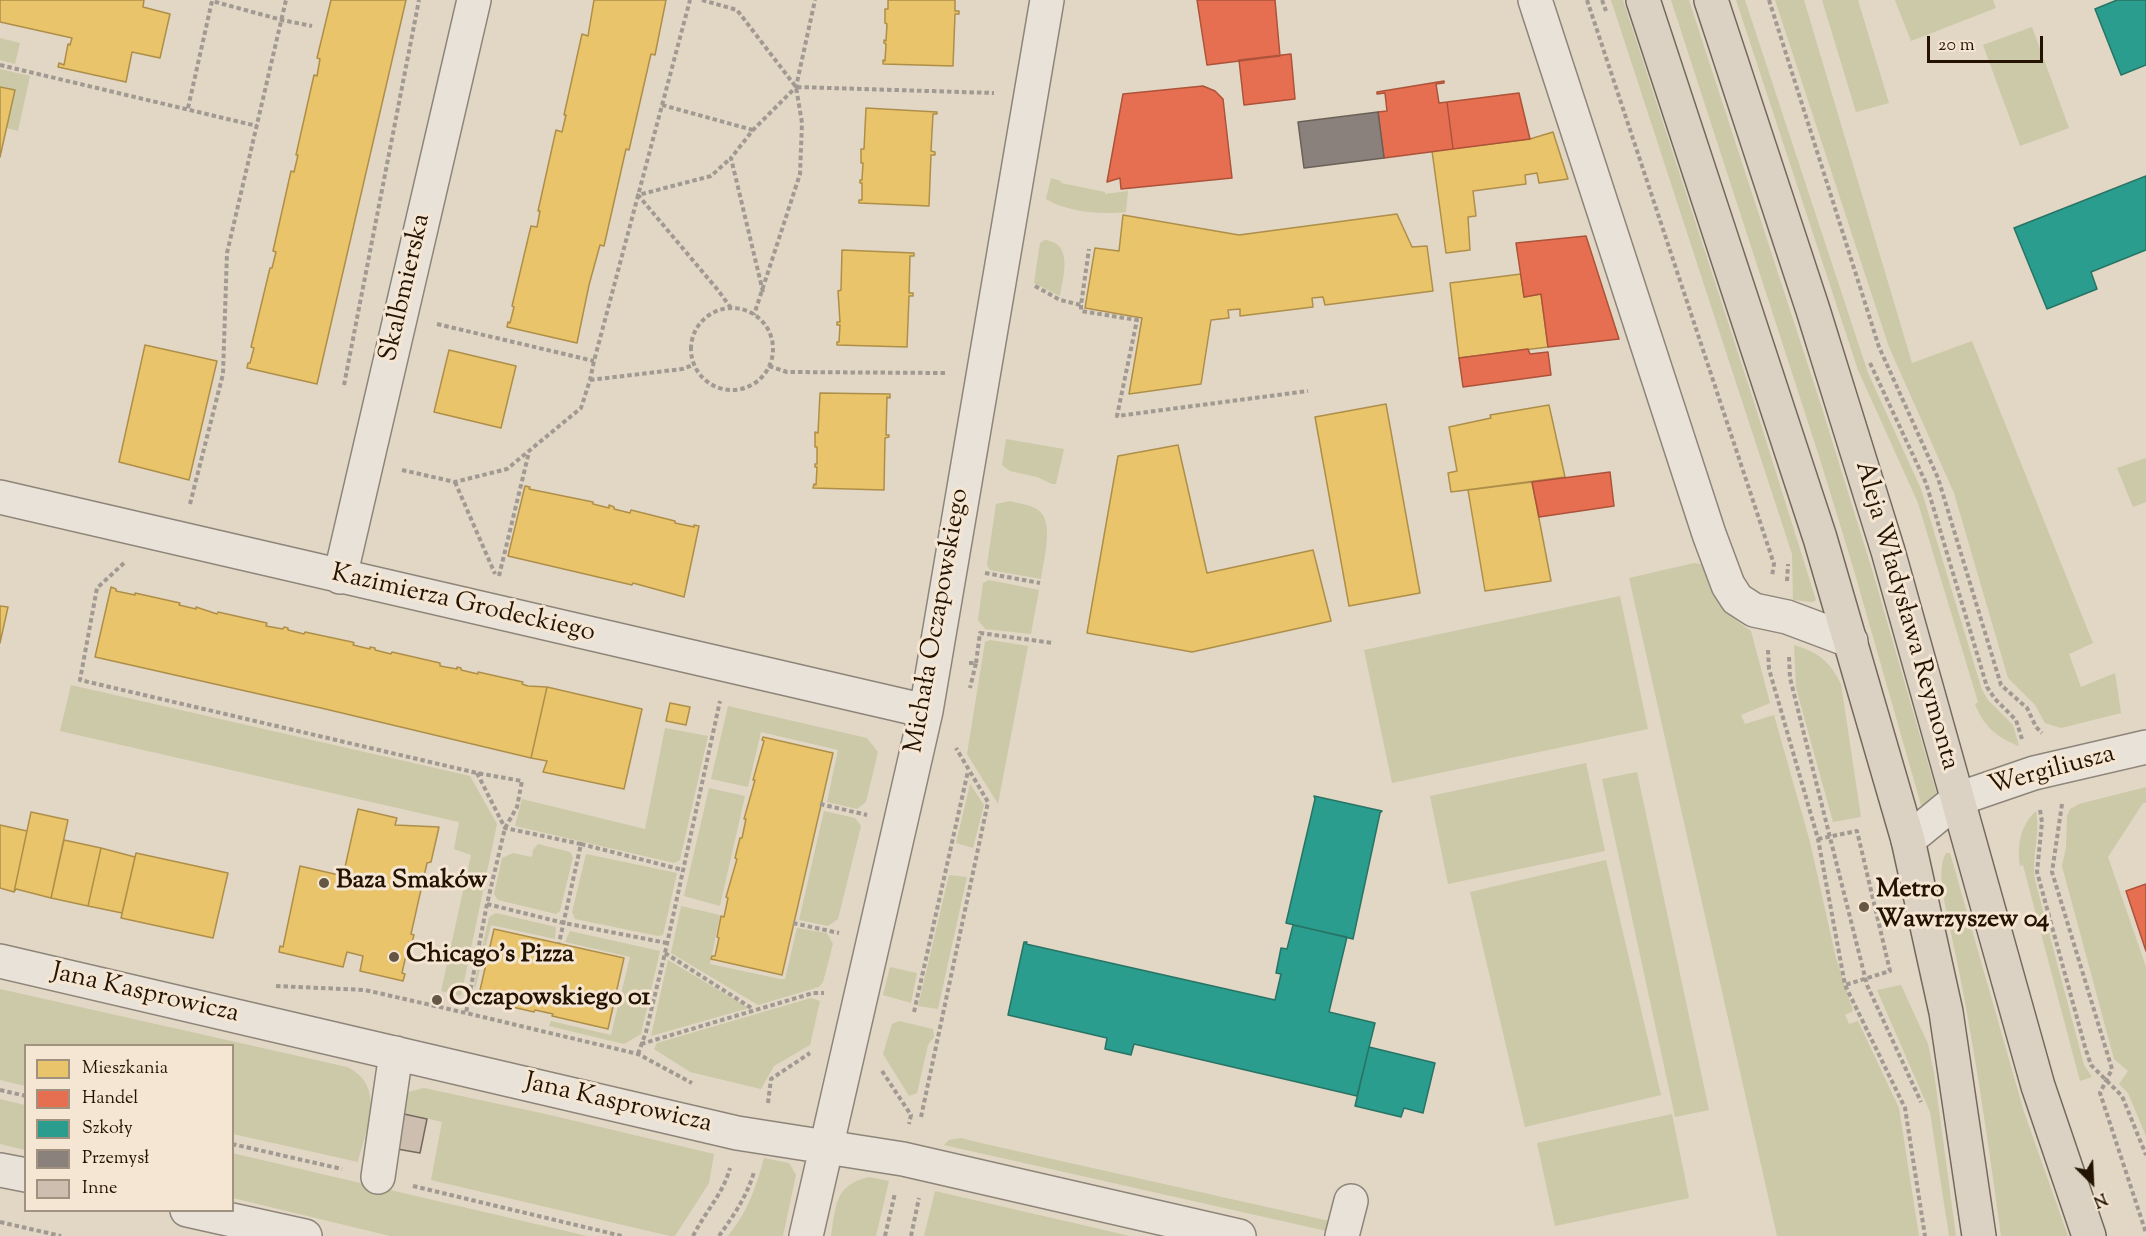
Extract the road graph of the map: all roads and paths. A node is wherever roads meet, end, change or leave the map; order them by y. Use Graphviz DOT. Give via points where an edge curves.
graph roads {
  1 [pos="212,0"];
  2 [pos="286,0"];
  3 [pos="419,0"];
  4 [pos="474,0"];
  5 [pos="690,0"];
  6 [pos="702,0"];
  7 [pos="815,0"];
  8 [pos="1047,0"];
  9 [pos="1535,0"];
  10 [pos="1643,0"];
  11 [pos="1711,0"];
  12 [pos="1769,0"];
  13 [pos="282,20"];
  14 [pos="312,26"];
  15 [pos="0,65"];
  16 [pos="796,87"];
  17 [pos="994,93"];
  18 [pos="662,105"];
  19 [pos="188,108"];
  20 [pos="257,126"];
  21 [pos="753,130"];
  22 [pos="731,158"];
  23 [pos="638,195"];
  24 [pos="1089,249"];
  25 [pos="1029,283"];
  26 [pos="763,292"];
  27 [pos="1081,305"];
  28 [pos="731,309"];
  29 [pos="754,315"];
  30 [pos="434,324"];
  31 [pos="1869,360"];
  32 [pos="594,361"];
  33 [pos="693,365"];
  34 [pos="769,366"];
  35 [pos="945,373"];
  36 [pos="590,380"];
  37 [pos="343,388"];
  38 [pos="1308,391"];
  39 [pos="529,451"];
  40 [pos="399,480"];
  41 [pos="455,482"];
  42 [pos="0,497"];
  43 [pos="190,505"];
  44 [pos="131,557"];
  45 [pos="978,572"];
  46 [pos="340,577"];
  47 [pos="1040,584"];
  48 [pos="1851,641"];
  49 [pos="1053,643"];
  50 [pos="976,663"];
  51 [pos="721,698"];
  52 [pos="926,711"];
  53 [pos="2146,747"];
  54 [pos="2043,772"];
  55 [pos="477,773"];
  56 [pos="1958,798"];
  57 [pos="820,804"];
  58 [pos="873,817"];
  59 [pos="505,828"];
  60 [pos="1818,839"];
  61 [pos="1908,840"];
  62 [pos="581,844"];
  63 [pos="683,870"];
  64 [pos="487,904"];
  65 [pos="564,923"];
  66 [pos="792,923"];
  67 [pos="845,934"];
  68 [pos="559,943"];
  69 [pos="667,943"];
  70 [pos="665,953"];
  71 [pos="0,961"];
  72 [pos="270,985"];
  73 [pos="1845,985"];
  74 [pos="831,994"];
  75 [pos="753,1009"];
  76 [pos="914,1012"];
  77 [pos="466,1013"];
  78 [pos="856,1016"];
  79 [pos="641,1044"];
  80 [pos="396,1053"];
  81 [pos="638,1054"];
  82 [pos="2106,1081"];
  83 [pos="699,1086"];
  84 [pos="0,1090"];
  85 [pos="24,1096"];
  86 [pos="921,1117"];
  87 [pos="761,1137"];
  88 [pos="234,1144"];
  89 [pos="827,1147"];
  90 [pos="2146,1155"];
  91 [pos="733,1158"];
  92 [pos="0,1170"];
  93 [pos="24,1175"];
  94 [pos="378,1177"];
  95 [pos="1351,1201"];
  96 [pos="196,1212"];
  97 [pos="0,1222"];
  98 [pos="2146,1233"];
  99 [pos="61,1236"];
  100 [pos="305,1236"];
  101 [pos="622,1236"];
  102 [pos="693,1236"];
  103 [pos="719,1236"];
  104 [pos="806,1236"];
  105 [pos="1239,1236"];
  106 [pos="1342,1236"];
  107 [pos="1979,1236"];
  108 [pos="2089,1236"];
  1 -- 13 [label="path"];
  1 -- 19 [label="path"];
  2 -- 13 [label="path"];
  3 -- 37 [label="path"];
  4 -- 46 [label="street, Skalbmierska"];
  5 -- 18 [label="path"];
  6 -- 16 [label="path" via="737,10"];
  7 -- 16 [label="path"];
  8 -- 52 [label="street, Michała Oczapowskiego"];
  9 -- 48 [label="street" via="1728,585 1737,599 1754,610"];
  10 -- 48 [label="main road"];
  11 -- 56 [label="main road, Aleja Władysława Reymonta" via="1864,474"];
  12 -- 54 [label="path" via="1879,347 1938,478 2001,685 2027,708 2036,728 2045,736"];
  13 -- 14 [label="path"];
  13 -- 20 [label="path"];
  15 -- 20 [label="path"];
  16 -- 17 [label="path"];
  16 -- 21 [label="path"];
  16 -- 26 [label="path" via="802,123 800,174"];
  18 -- 21 [label="path"];
  18 -- 23 [label="path"];
  20 -- 43 [label="path" via="227,253 223,374"];
  21 -- 22 [label="path"];
  22 -- 23 [label="path" via="711,176"];
  22 -- 26 [label="path"];
  23 -- 28 [label="path"];
  23 -- 32 [label="path"];
  24 -- 27 [label="path"];
  25 -- 27 [label="path" via="1060,300"];
  26 -- 29 [label="path"];
  27 -- 38 [label="path" via="1081,311 1137,320 1117,416"];
  28 -- 29 [label="path"];
  28 -- 33 [label="path" via="705,318 697,328 690,352"];
  29 -- 34 [label="path" via="770,335 773,347"];
  30 -- 32 [label="path"];
  31 -- 54 [label="path" via="1926,483 1987,687 2016,720"];
  32 -- 36 [label="path"];
  33 -- 34 [label="path" via="710,385 722,390 747,388"];
  33 -- 36 [label="path"];
  34 -- 35 [label="path" via="787,372"];
  36 -- 39 [label="path" via="580,408"];
  39 -- 41 [label="path" via="507,469"];
  39 -- 41 [label="path" via="498,581"];
  40 -- 41 [label="path" via="401,469"];
  42 -- 46 [label="street, Kazimierza Grodeckiego"];
  44 -- 55 [label="path" via="97,588 80,680"];
  45 -- 47 [label="path"];
  46 -- 52 [label="street, Kazimierza Grodeckiego"];
  48 -- 61 [label="main road"];
  49 -- 50 [label="path" via="980,633"];
  51 -- 63 [label="path"];
  52 -- 78 [label="street, Michała Oczapowskiego"];
  53 -- 54 [label="street, Wergiliusza"];
  54 -- 56 [label="street, Wergiliusza"];
  54 -- 82 [label="path" via="2037,872 2091,1065"];
  54 -- 82 [label="path" via="2061,803 2052,872 2112,1069"];
  55 -- 59 [label="path"];
  55 -- 59 [label="path" via="522,780 517,807"];
  56 -- 61 [label="street"];
  56 -- 108 [label="main road, Aleja Władysława Reymonta" via="2038,1086"];
  57 -- 58 [label="path"];
  59 -- 62 [label="path"];
  59 -- 64 [label="path"];
  60 -- 73 [label="path" via="1857,831 1890,971"];
  61 -- 107 [label="main road" via="1946,1012"];
  62 -- 63 [label="path"];
  62 -- 65 [label="path"];
  63 -- 69 [label="path"];
  64 -- 65 [label="path"];
  64 -- 77 [label="path"];
  65 -- 68 [label="path"];
  65 -- 69 [label="path"];
  66 -- 67 [label="path"];
  69 -- 70 [label="path"];
  70 -- 75 [label="path"];
  70 -- 79 [label="path"];
  71 -- 80 [label="street, Jana Kasprowicza"];
  72 -- 77 [label="path" via="365,990"];
  74 -- 75 [label="path" via="813,993"];
  75 -- 79 [label="path"];
  76 -- 86 [label="path" via="968,771 988,802"];
  77 -- 81 [label="path"];
  78 -- 87 [label="path" via="771,1080"];
  78 -- 89 [label="street, Michała Oczapowskiego"];
  79 -- 81 [label="path"];
  80 -- 87 [label="street, Jana Kasprowicza"];
  80 -- 94 [label="street"];
  81 -- 83 [label="path"];
  82 -- 90 [label="path" via="2121,1096"];
  82 -- 98 [label="path" via="2100,1094"];
  84 -- 85 [label="path"];
  87 -- 89 [label="street, Jana Kasprowicza"];
  87 -- 103 [label="path" via="750,1186"];
  88 -- 94 [label="path"];
  89 -- 104 [label="street, Michała Oczapowskiego"];
  89 -- 105 [label="street, Jana Kasprowicza" via="903,1159"];
  91 -- 102 [label="path" via="726,1183"];
  92 -- 93 [label="street"];
  94 -- 101 [label="path"];
  95 -- 106 [label="street"];
  96 -- 100 [label="street"];
  97 -- 99 [label="path"];
}
